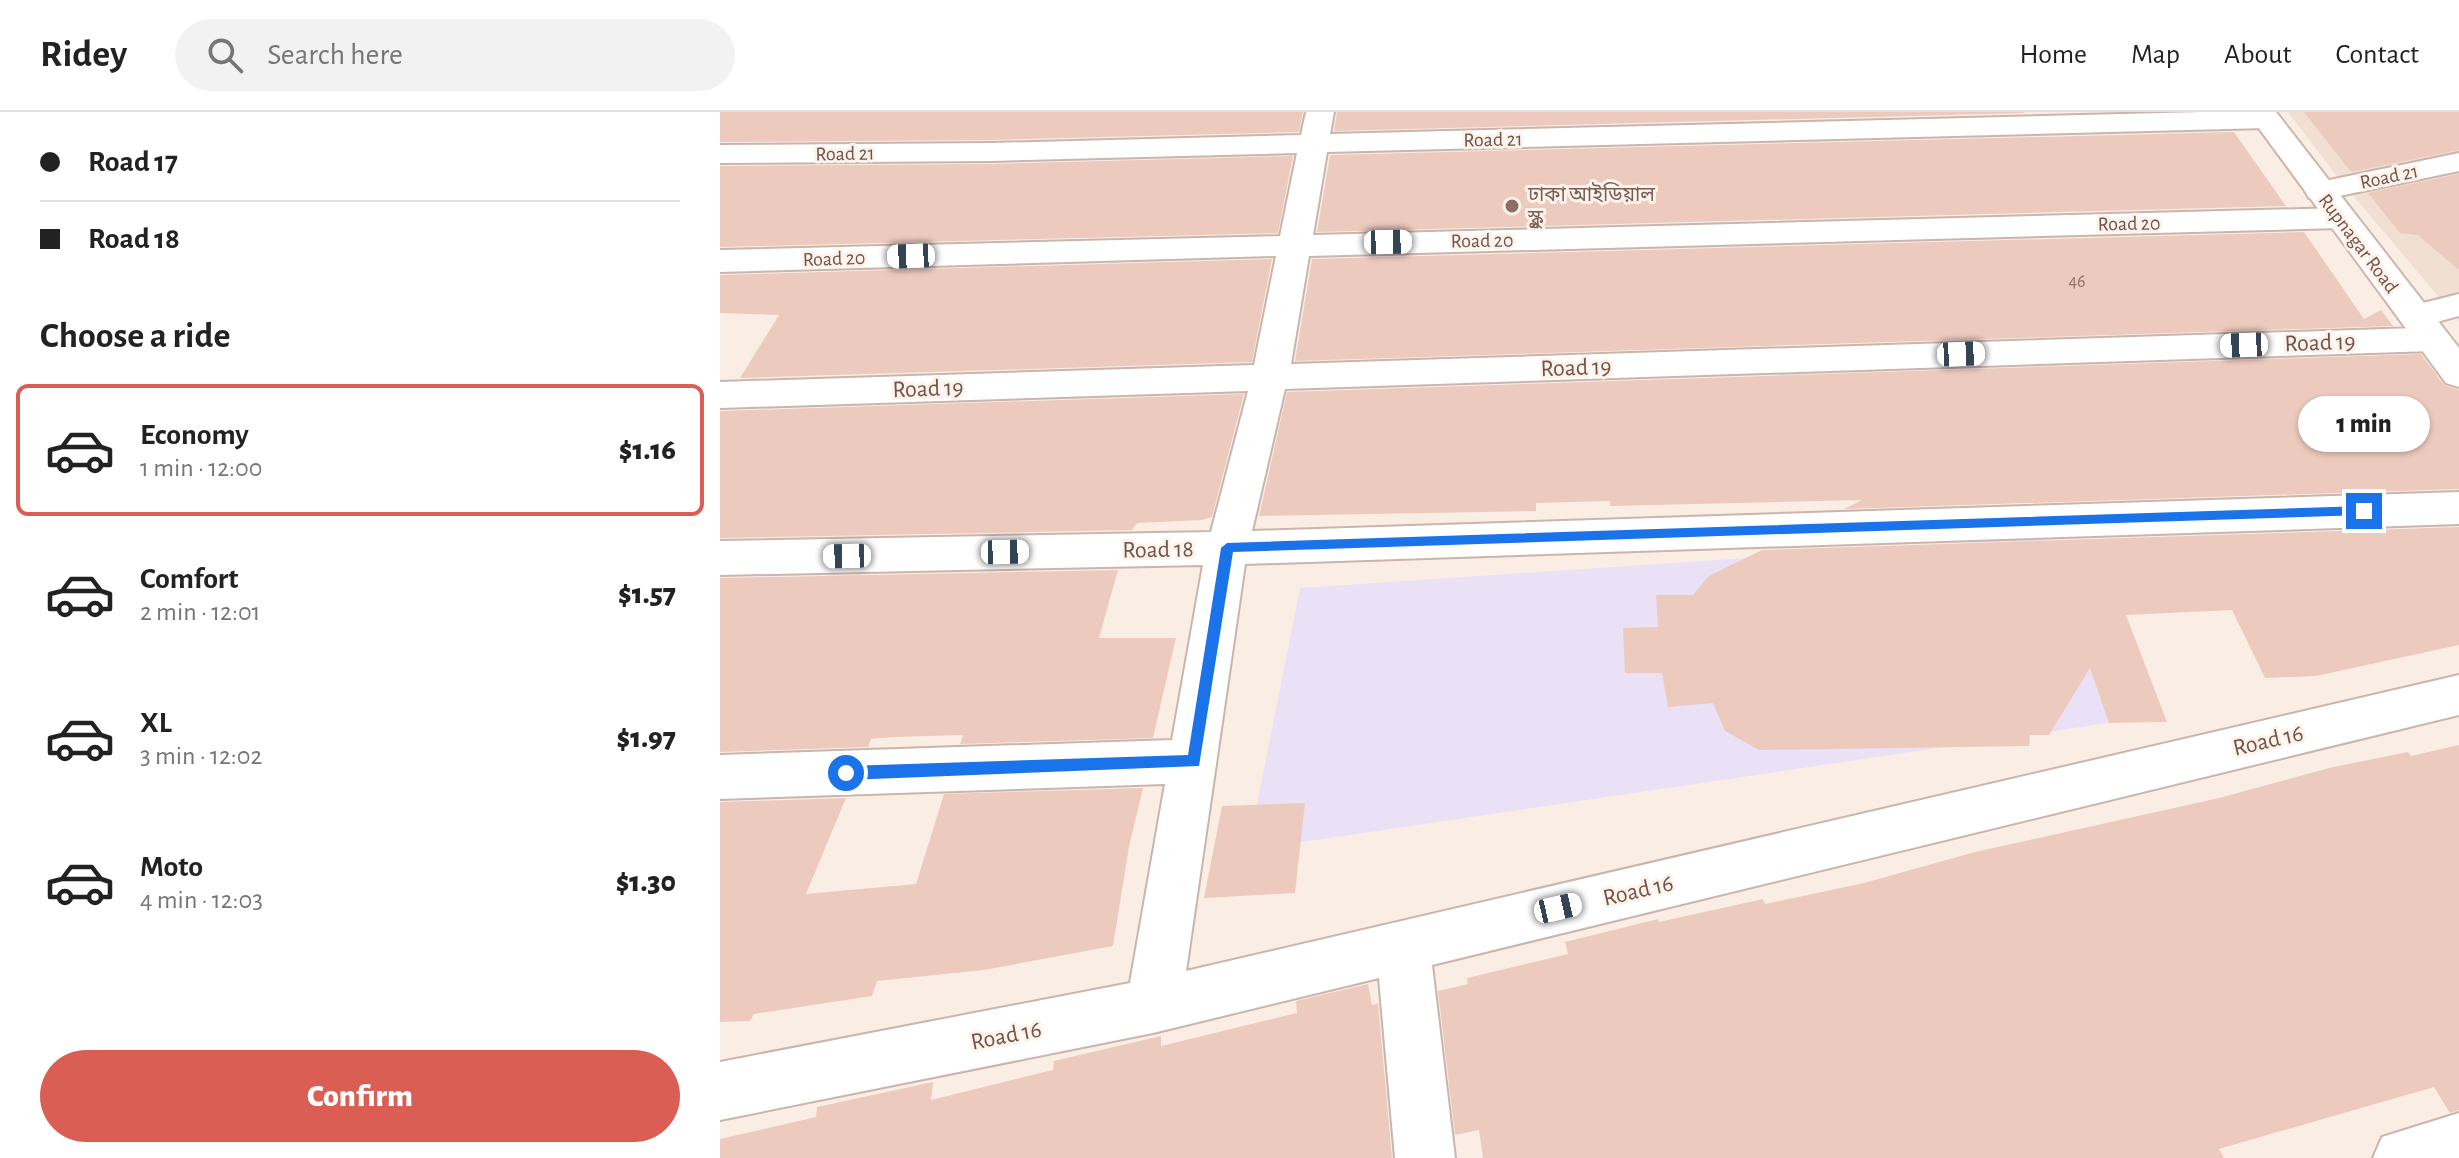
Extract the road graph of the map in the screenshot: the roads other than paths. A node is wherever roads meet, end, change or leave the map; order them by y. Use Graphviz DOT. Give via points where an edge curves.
graph roads {
  1 [pos="2264,116"];
  2 [pos="1316,128"];
  3 [pos="720,154"];
  4 [pos="2459,162"];
  5 [pos="2320,191"];
  6 [pos="2339,218"];
  7 [pos="1293,245"];
  8 [pos="720,261"];
  9 [pos="2459,305"];
  10 [pos="2424,327"];
  11 [pos="2459,374"];
  12 [pos="1270,377"];
  13 [pos="720,395"];
  14 [pos="2459,508"];
  15 [pos="1227,548"];
  16 [pos="720,558"];
  17 [pos="2459,695"];
  18 [pos="1194,761"];
  19 [pos="720,777"];
  20 [pos="1403,945"];
  21 [pos="1153,1006"];
  22 [pos="720,1091"];
  23 [pos="2459,1142"];
  24 [pos="1425,1158"];
  25 [pos="2403,1158"];
  1 -- 2 [label="street, Road 21"];
  1 -- 5 [label="street, Rupnagar Road"];
  2 -- 3 [label="street, Road 21"];
  2 -- 7 [label="street"];
  4 -- 5 [label="street, Road 21"];
  5 -- 6 [label="street, Rupnagar Road"];
  6 -- 7 [label="street, Road 20"];
  6 -- 10 [label="street, Rupnagar Road"];
  7 -- 8 [label="street, Road 20"];
  7 -- 12 [label="street"];
  9 -- 10 [label="street, Road 19"];
  10 -- 11 [label="street, Rupnagar Road"];
  10 -- 12 [label="street, Road 19"];
  12 -- 13 [label="street, Road 19"];
  12 -- 15 [label="street"];
  14 -- 15 [label="street, Road 18"];
  15 -- 16 [label="street, Road 18"];
  15 -- 18 [label="street"];
  17 -- 20 [label="street, Road 16"];
  18 -- 19 [label="street"];
  18 -- 21 [label="street"];
  20 -- 21 [label="street, Road 16"];
  20 -- 24 [label="street"];
  21 -- 22 [label="street, Road 16"];
  23 -- 25 [label="street"];
}
